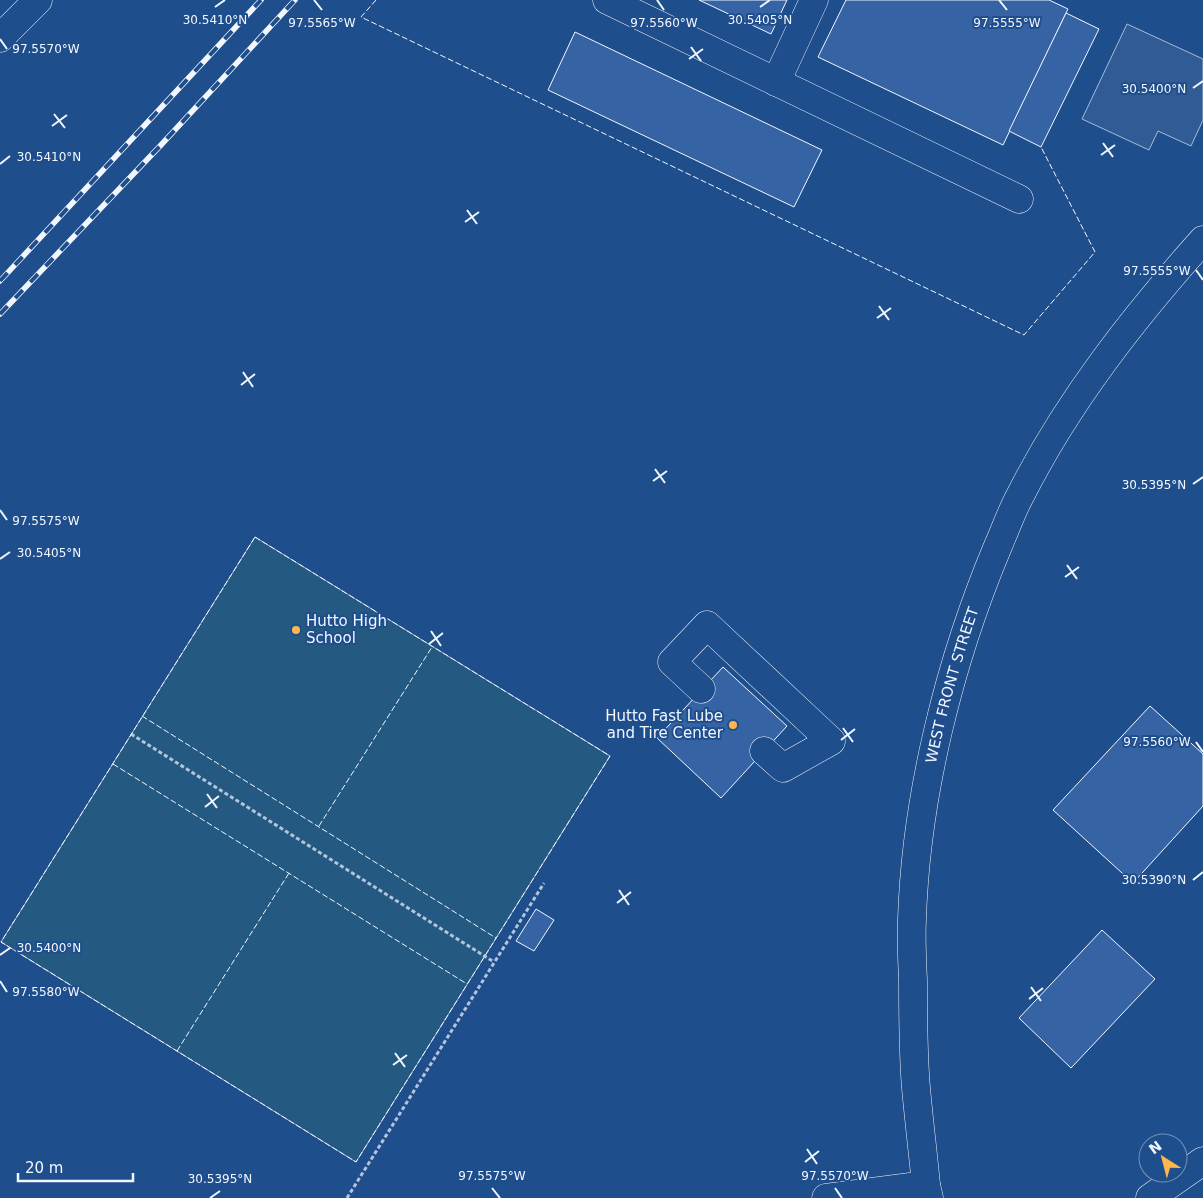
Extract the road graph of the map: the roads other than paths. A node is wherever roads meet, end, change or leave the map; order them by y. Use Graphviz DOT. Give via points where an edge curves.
graph roads {
  1 [pos="38,0"];
  2 [pos="607,0"];
  3 [pos="814,0"];
  4 [pos="0,38"];
  5 [pos="776,82"];
  6 [pos="1019,199"];
  7 [pos="1203,240"];
  8 [pos="702,689"];
  9 [pos="764,751"];
  10 [pos="1203,1161"];
  11 [pos="928,1192"];
  12 [pos="826,1198"];
  13 [pos="1150,1198"];
  1 -- 4 [label="main road"];
  2 -- 5 [label="main road"];
  3 -- 5 [label="main road"];
  5 -- 6 [label="main road"];
  7 -- 11 [label="main road, WEST FRONT STREET" via="1110,351 1037,465 1020,495 983,583 952,674 931,765 919,840 912,921 916,1086"];
  8 -- 9 [label="main road" via="672,662 707,625 831,741 783,768"];
  10 -- 13 [label="main road"];
  11 -- 12 [label="main road"];
}
